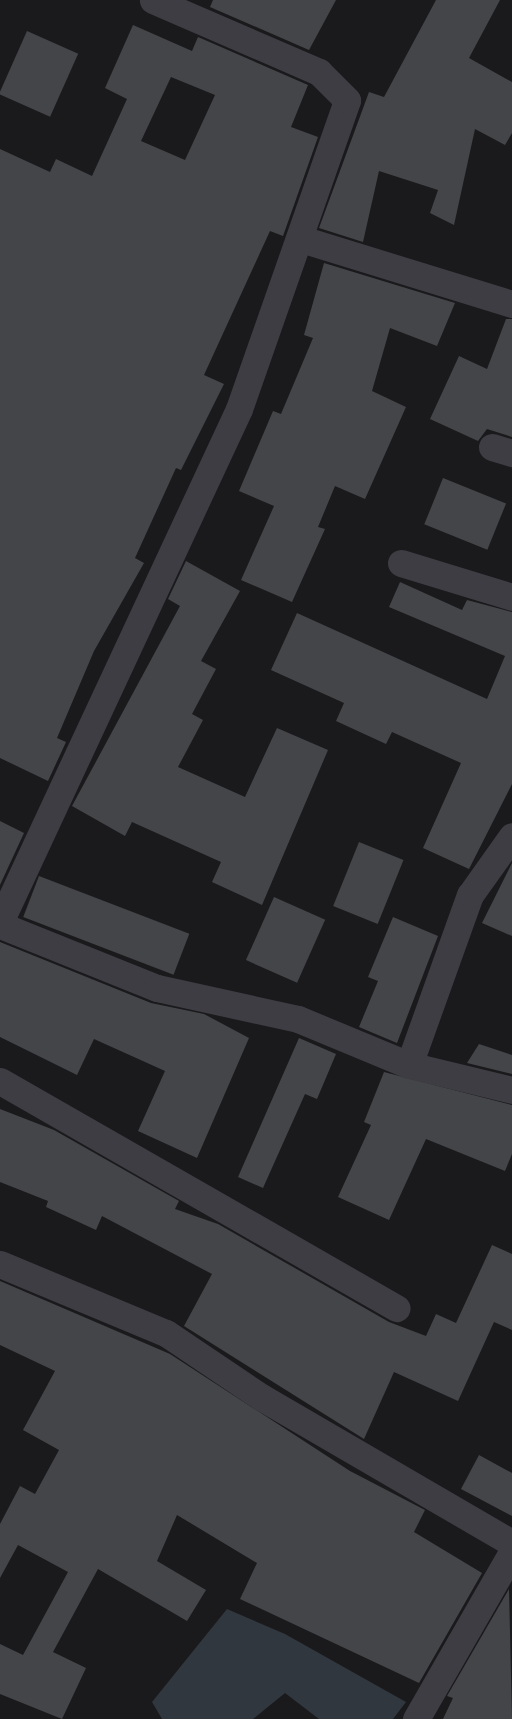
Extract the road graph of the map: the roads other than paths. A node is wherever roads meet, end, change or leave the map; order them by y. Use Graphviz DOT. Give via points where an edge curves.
graph roads {
  1 [pos="153,0"];
  2 [pos="301,239"];
  3 [pos="512,304"];
  4 [pos="401,563"];
  5 [pos="512,597"];
  6 [pos="512,836"];
  7 [pos="0,923"];
  8 [pos="410,1065"];
  9 [pos="0,1081"];
  10 [pos="512,1090"];
  11 [pos="0,1264"];
  12 [pos="397,1308"];
  13 [pos="512,1543"];
  14 [pos="512,1552"];
  15 [pos="416,1719"];
  1 -- 2 [label="street" via="319,72 347,100"];
  2 -- 3 [label="street"];
  2 -- 7 [label="street" via="239,409"];
  4 -- 5 [label="street"];
  6 -- 8 [label="street" via="470,895"];
  7 -- 8 [label="street" via="157,988 298,1019"];
  8 -- 10 [label="street"];
  9 -- 12 [label="street"];
  11 -- 13 [label="street" via="166,1333 261,1397"];
  14 -- 15 [label="street"];
}
